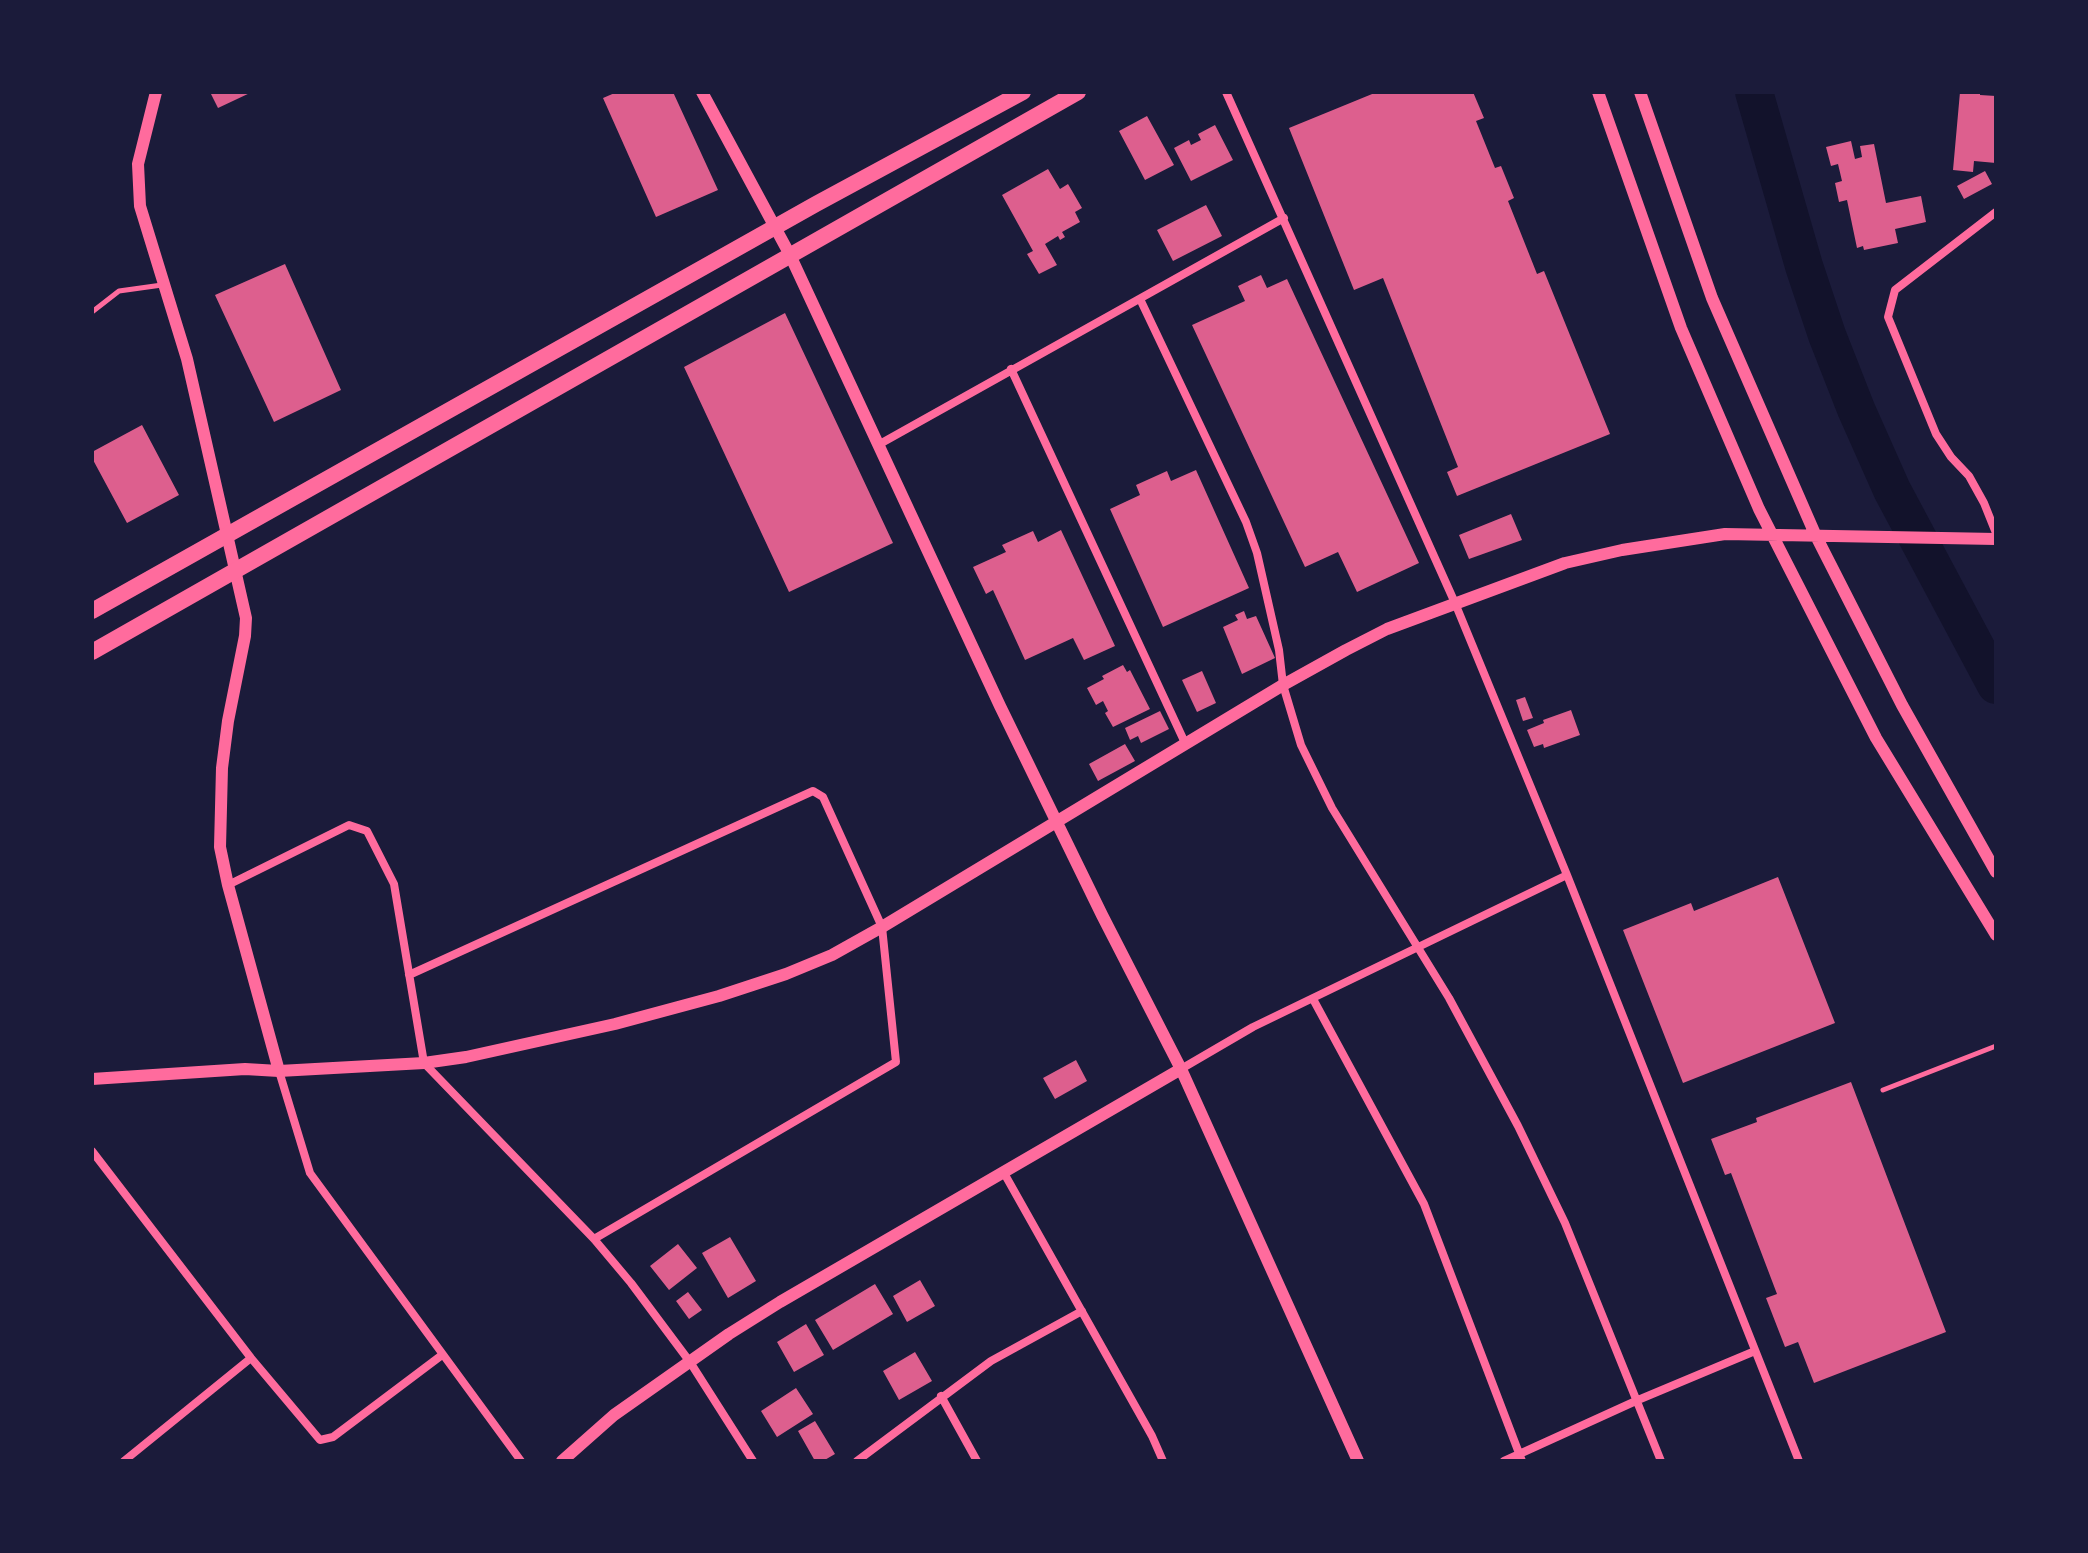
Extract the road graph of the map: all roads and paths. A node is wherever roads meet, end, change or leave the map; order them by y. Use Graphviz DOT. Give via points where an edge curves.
graph roads {
  1 [pos="156,92"];
  2 [pos="702,92"];
  3 [pos="1023,92"];
  4 [pos="1078,92"];
  5 [pos="1226,92"];
  6 [pos="1598,92"];
  7 [pos="1640,92"];
  8 [pos="1996,212"];
  9 [pos="1284,218"];
  10 [pos="775,227"];
  11 [pos="790,255"];
  12 [pos="162,285"];
  13 [pos="1140,299"];
  14 [pos="92,312"];
  15 [pos="1011,369"];
  16 [pos="878,445"];
  17 [pos="229,534"];
  18 [pos="1815,534"];
  19 [pos="1771,535"];
  20 [pos="1996,536"];
  21 [pos="235,572"];
  22 [pos="1455,603"];
  23 [pos="92,611"];
  24 [pos="92,652"];
  25 [pos="1283,685"];
  26 [pos="1186,745"];
  27 [pos="1057,821"];
  28 [pos="1996,872"];
  29 [pos="1567,875"];
  30 [pos="228,885"];
  31 [pos="882,927"];
  32 [pos="1996,935"];
  33 [pos="1418,945"];
  34 [pos="409,975"];
  35 [pos="1313,999"];
  36 [pos="1996,1046"];
  37 [pos="424,1063"];
  38 [pos="1181,1069"];
  39 [pos="279,1071"];
  40 [pos="92,1079"];
  41 [pos="1883,1090"];
  42 [pos="92,1151"];
  43 [pos="1004,1173"];
  44 [pos="594,1239"];
  45 [pos="1082,1311"];
  46 [pos="1755,1351"];
  47 [pos="442,1355"];
  48 [pos="251,1358"];
  49 [pos="690,1362"];
  50 [pos="941,1396"];
  51 [pos="1638,1400"];
  52 [pos="1521,1458"];
  53 [pos="124,1461"];
  54 [pos="521,1461"];
  55 [pos="562,1461"];
  56 [pos="753,1461"];
  57 [pos="857,1461"];
  58 [pos="977,1461"];
  59 [pos="1163,1461"];
  60 [pos="1358,1461"];
  61 [pos="1504,1461"];
  62 [pos="1661,1461"];
  63 [pos="1799,1461"];
  1 -- 12 [label="street" via="138,185"];
  2 -- 10 [label="street"];
  3 -- 10 [label="highway"];
  4 -- 11 [label="highway"];
  5 -- 9 [label="street"];
  6 -- 19 [label="street" via="1681,328"];
  7 -- 18 [label="street" via="1712,298"];
  8 -- 20 [label="street" via="1895,290 1888,317 1936,434 1969,476"];
  9 -- 13 [label="street"];
  9 -- 22 [label="street"];
  10 -- 11 [label="street"];
  10 -- 17 [label="highway"];
  11 -- 16 [label="street"];
  11 -- 21 [label="highway"];
  12 -- 14 [label="lane" via="119,291"];
  12 -- 17 [label="street" via="187,359"];
  13 -- 15 [label="street"];
  13 -- 25 [label="street" via="1246,522 1267,590"];
  15 -- 16 [label="street"];
  15 -- 26 [label="street"];
  16 -- 27 [label="street"];
  17 -- 21 [label="street"];
  17 -- 23 [label="highway"];
  18 -- 19 [label="street"];
  18 -- 20 [label="street"];
  18 -- 28 [label="street" via="1902,705"];
  19 -- 22 [label="street" via="1725,534 1622,550 1565,563"];
  19 -- 32 [label="street" via="1876,738"];
  21 -- 24 [label="highway"];
  21 -- 30 [label="street" via="246,618 222,768 220,847"];
  22 -- 25 [label="street" via="1387,629"];
  22 -- 29 [label="street"];
  25 -- 26 [label="street"];
  25 -- 33 [label="street" via="1301,745 1332,808"];
  26 -- 27 [label="street"];
  27 -- 31 [label="street"];
  27 -- 38 [label="street"];
  29 -- 33 [label="street"];
  29 -- 46 [label="street"];
  30 -- 34 [label="street" via="349,825 367,831 394,884"];
  30 -- 39 [label="street"];
  31 -- 34 [label="street" via="823,797 813,791"];
  31 -- 37 [label="street" via="832,955 719,996 520,1046"];
  31 -- 44 [label="street" via="896,1062"];
  33 -- 35 [label="street"];
  33 -- 51 [label="street" via="1551,1192"];
  34 -- 37 [label="street"];
  35 -- 38 [label="street"];
  35 -- 52 [label="street" via="1424,1204"];
  36 -- 41 [label="lane"];
  37 -- 39 [label="street"];
  37 -- 44 [label="street"];
  38 -- 43 [label="street"];
  38 -- 60 [label="street"];
  39 -- 40 [label="street"];
  39 -- 47 [label="street" via="310,1173"];
  42 -- 48 [label="street"];
  43 -- 45 [label="street"];
  43 -- 49 [label="street" via="780,1302"];
  44 -- 49 [label="street"];
  45 -- 50 [label="street" via="991,1361"];
  45 -- 59 [label="street"];
  46 -- 51 [label="street"];
  46 -- 63 [label="street"];
  47 -- 48 [label="street" via="333,1437 320,1440"];
  47 -- 54 [label="street"];
  48 -- 53 [label="street"];
  49 -- 55 [label="street" via="614,1415"];
  49 -- 56 [label="street"];
  50 -- 57 [label="street"];
  50 -- 58 [label="street"];
  51 -- 52 [label="street"];
  51 -- 62 [label="street"];
  52 -- 61 [label="street"];
}
